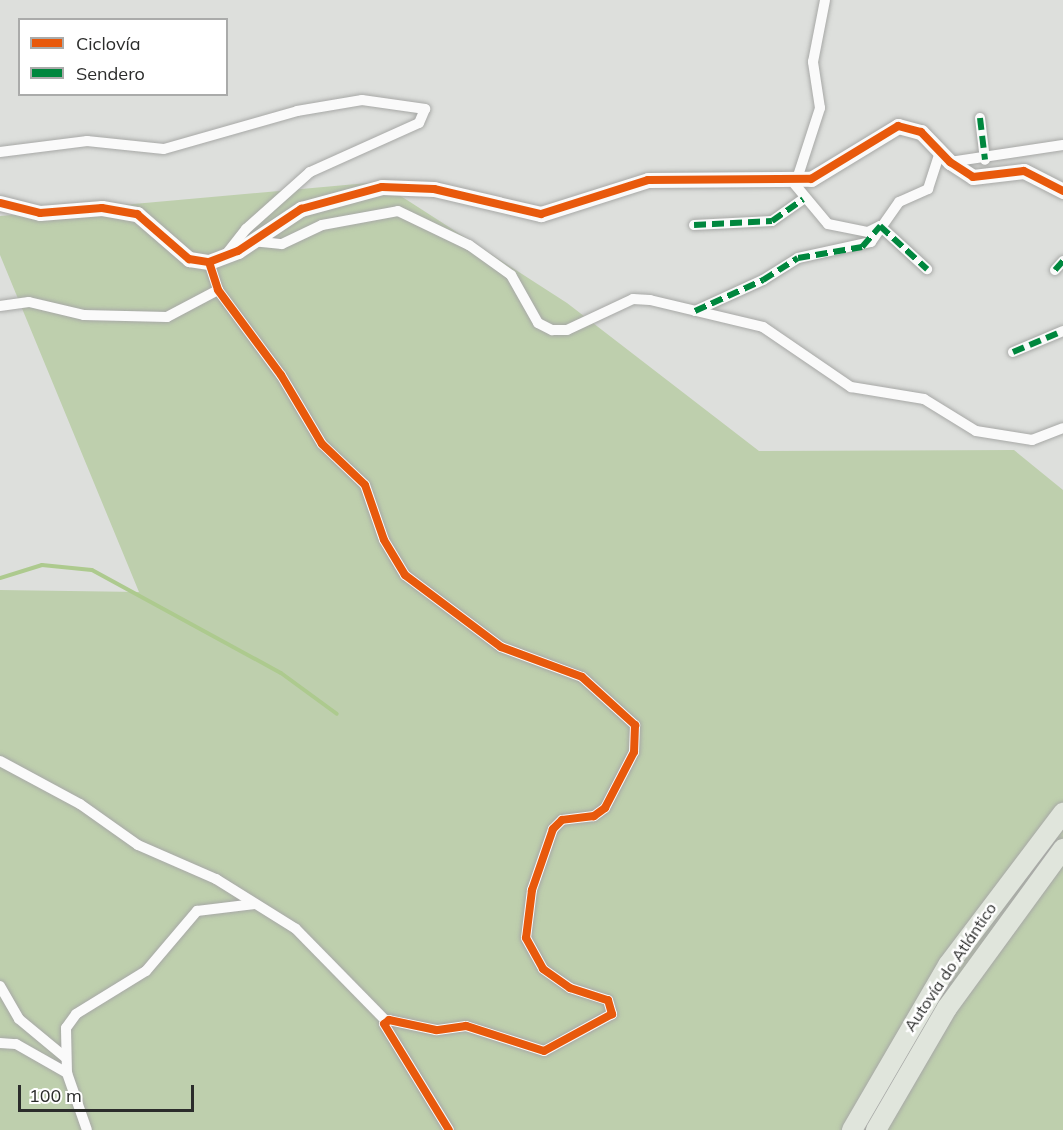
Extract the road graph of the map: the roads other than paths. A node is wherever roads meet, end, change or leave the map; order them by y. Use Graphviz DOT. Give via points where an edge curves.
graph roads {
  1 [pos="825,0"];
  2 [pos="980,118"];
  3 [pos="1063,145"];
  4 [pos="0,152"];
  5 [pos="945,157"];
  6 [pos="985,160"];
  7 [pos="794,182"];
  8 [pos="1063,191"];
  9 [pos="803,199"];
  10 [pos="0,203"];
  11 [pos="694,225"];
  12 [pos="880,226"];
  13 [pos="252,241"];
  14 [pos="216,260"];
  15 [pos="1063,261"];
  16 [pos="927,269"];
  17 [pos="1055,270"];
  18 [pos="218,290"];
  19 [pos="0,306"];
  20 [pos="695,311"];
  21 [pos="1063,331"];
  22 [pos="1013,352"];
  23 [pos="1063,428"];
  24 [pos="0,761"];
  25 [pos="1063,813"];
  26 [pos="1063,849"];
  27 [pos="255,904"];
  28 [pos="0,986"];
  29 [pos="386,1021"];
  30 [pos="0,1043"];
  31 [pos="66,1058"];
  32 [pos="67,1074"];
  33 [pos="87,1130"];
  34 [pos="449,1130"];
  35 [pos="852,1130"];
  36 [pos="876,1130"];
  1 -- 7 [label="street" via="813,62 820,108"];
  2 -- 6 [label="street"];
  3 -- 6 [label="street"];
  4 -- 14 [label="street" via="87,141 164,149 297,111 362,100 425,110 419,123 310,172"];
  5 -- 6 [label="street"];
  5 -- 7 [label="street" via="921,132 898,126 867,141 823,176"];
  5 -- 8 [label="street" via="973,177 1024,171"];
  5 -- 12 [label="street" via="928,189 898,202"];
  7 -- 9 [label="street"];
  7 -- 13 [label="street" via="648,180 541,214 434,189 382,187 301,209"];
  9 -- 11 [label="street" via="772,221"];
  9 -- 12 [label="street" via="828,224 868,232"];
  10 -- 14 [label="street" via="40,213 102,208 137,214 189,259"];
  12 -- 16 [label="street"];
  12 -- 20 [label="street" via="862,247 798,258 763,280"];
  13 -- 14 [label="street"];
  13 -- 20 [label="street" via="282,244 322,225 398,211 469,245 511,274 538,323 552,330 567,330 633,299"];
  14 -- 18 [label="street"];
  15 -- 17 [label="street"];
  18 -- 19 [label="street" via="167,317 84,315 29,302"];
  18 -- 29 [label="street" via="281,375 322,444 358,474 384,540 416,586 501,647 582,677 632,721 637,733 630,763 605,808 594,816 562,820 553,829 532,890 526,938 543,969 570,988 608,1000 612,1014 544,1051 485,1030 421,1030"];
  20 -- 23 [label="street" via="763,327 851,387 924,399 976,431 1032,440"];
  21 -- 22 [label="street"];
  24 -- 27 [label="street" via="80,804 138,845 216,879"];
  25 -- 35 [label="highway, Autovía do Atlántico" via="948,965"];
  26 -- 36 [label="highway, Autovía do Atlántico" via="947,1008"];
  27 -- 29 [label="street" via="317,945"];
  27 -- 31 [label="street" via="209,906 185,920 163,957 70,1020"];
  28 -- 31 [label="street" via="19,1019"];
  29 -- 34 [label="street"];
  30 -- 32 [label="street" via="16,1044"];
  31 -- 32 [label="street"];
  32 -- 33 [label="street"];
}
